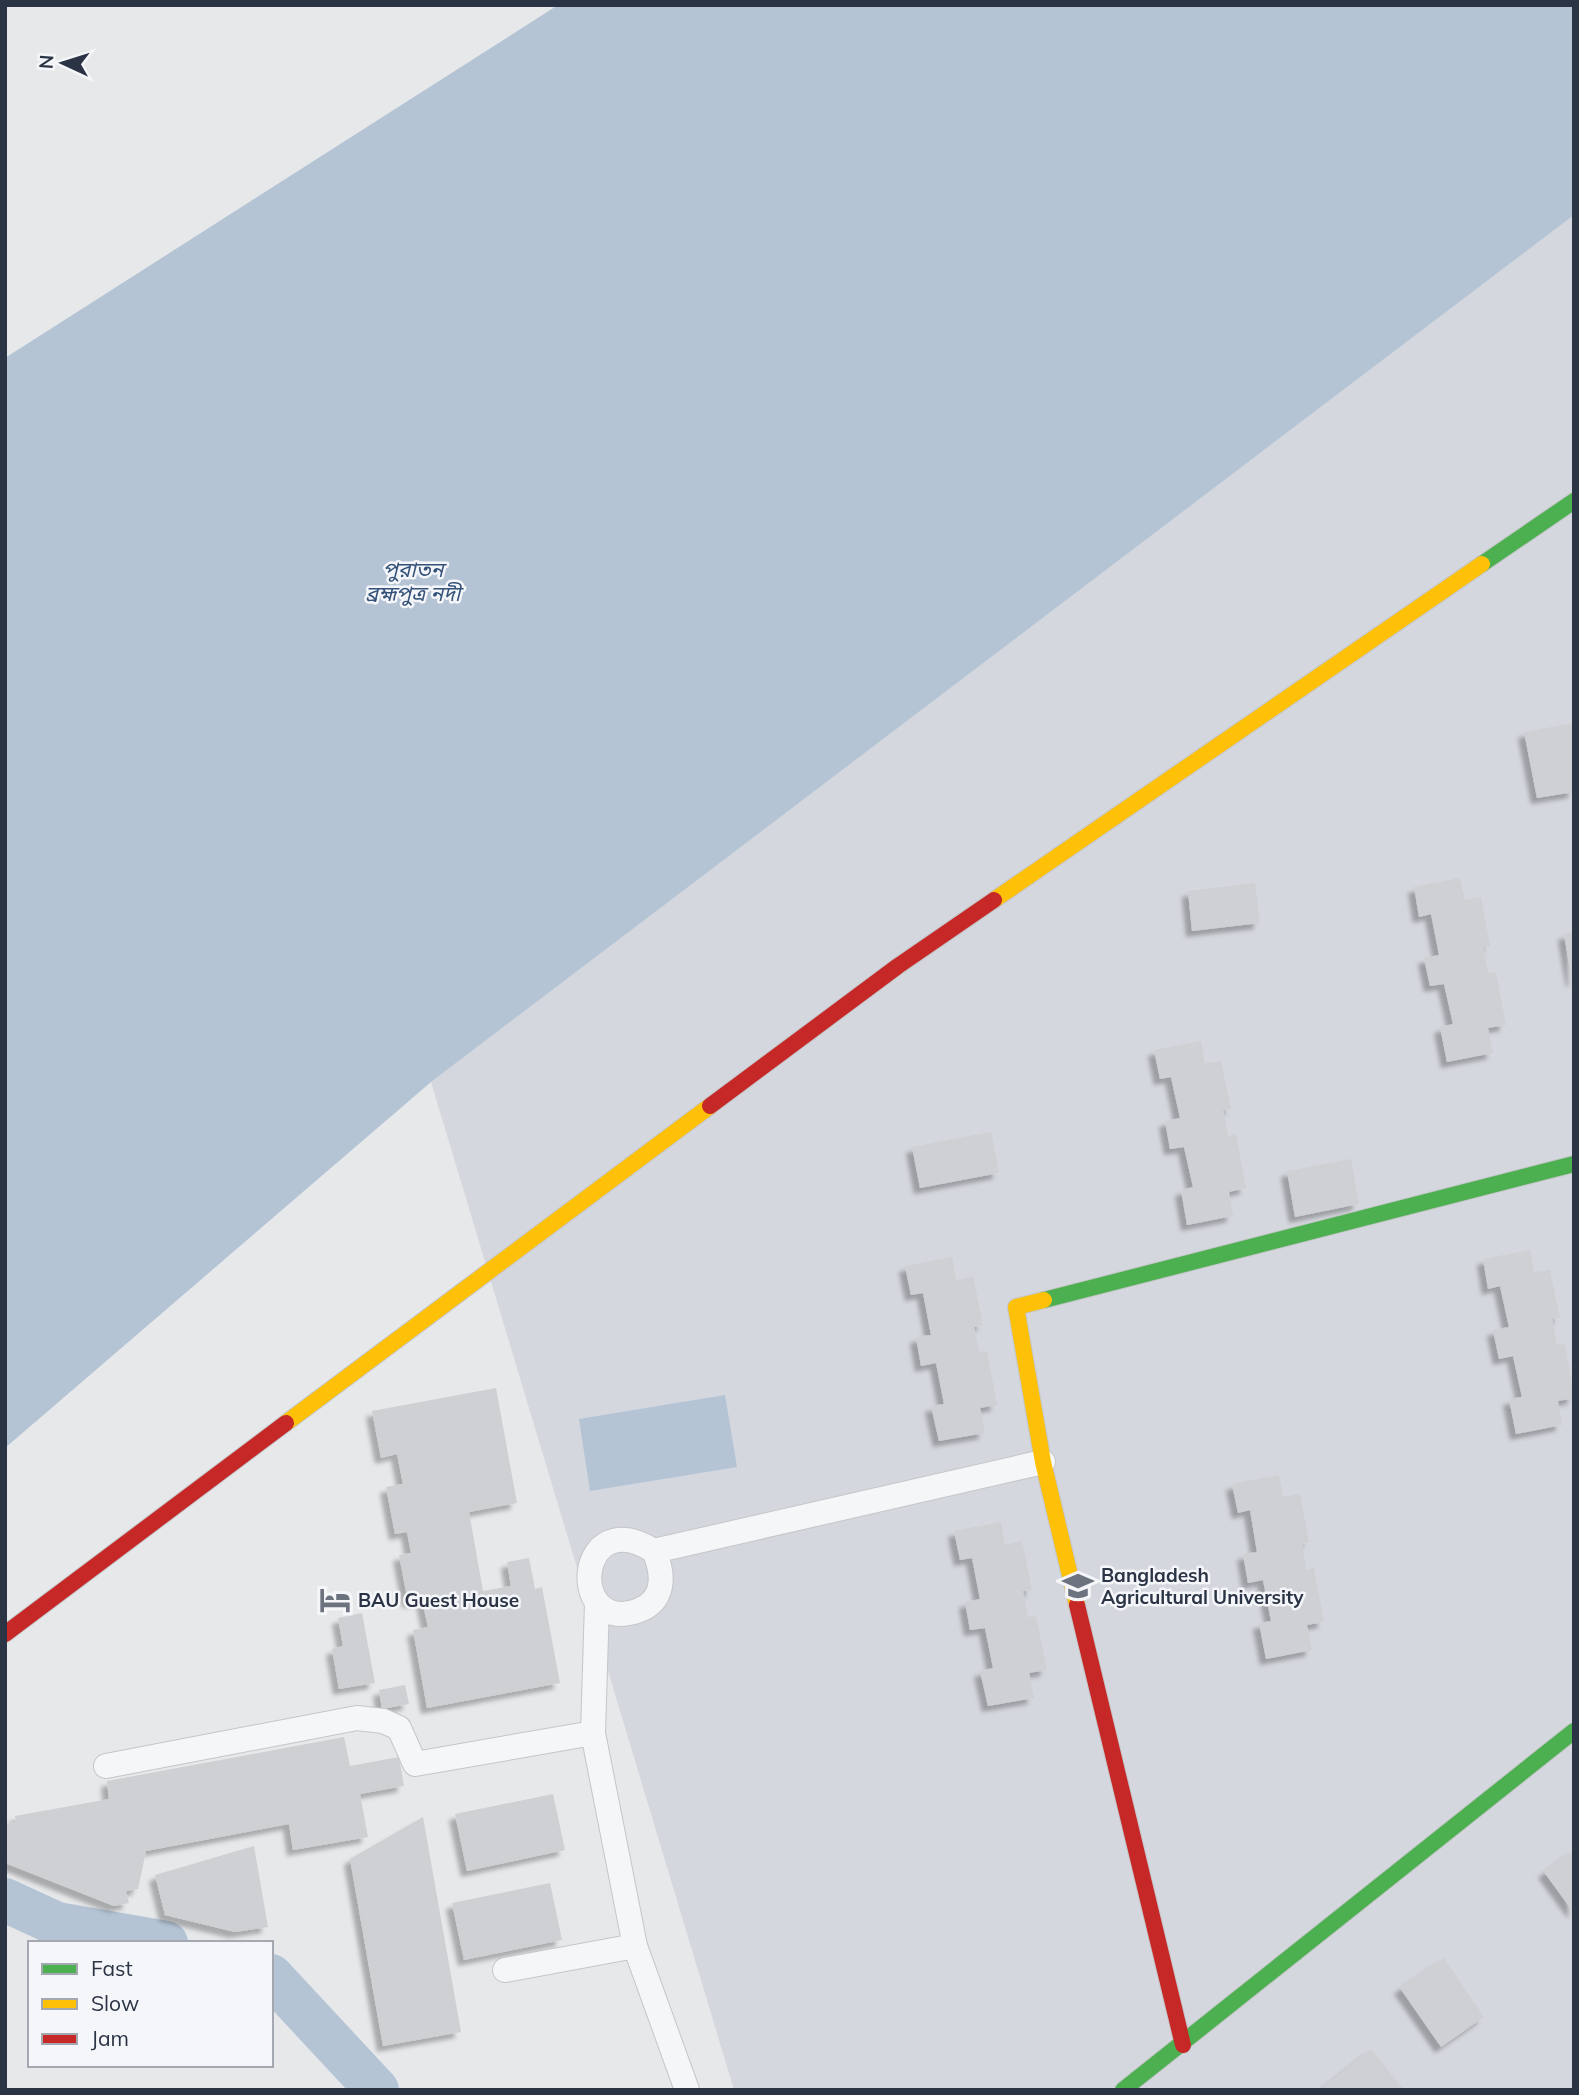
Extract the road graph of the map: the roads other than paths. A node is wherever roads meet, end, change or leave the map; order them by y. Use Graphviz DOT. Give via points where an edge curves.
graph roads {
  1 [pos="1574,501"];
  2 [pos="1574,1164"];
  3 [pos="1043,1462"];
  4 [pos="653,1551"];
  5 [pos="597,1602"];
  6 [pos="5,1634"];
  7 [pos="1574,1731"];
  8 [pos="593,1733"];
  9 [pos="106,1766"];
  10 [pos="635,1947"];
  11 [pos="505,1970"];
  12 [pos="1183,2045"];
  13 [pos="688,2090"];
  14 [pos="1124,2090"];
  1 -- 6 [label="street" via="898,966"];
  2 -- 3 [label="street" via="1016,1307"];
  3 -- 4 [label="lane"];
  3 -- 12 [label="street"];
  4 -- 5 [label="lane" via="662,1583 643,1609 627,1614"];
  4 -- 5 [label="lane" via="623,1539 607,1544 588,1570 589,1587"];
  5 -- 8 [label="lane"];
  7 -- 12 [label="street"];
  8 -- 9 [label="lane" via="415,1764 400,1727 357,1718"];
  8 -- 10 [label="lane"];
  10 -- 11 [label="lane"];
  10 -- 13 [label="lane"];
  12 -- 14 [label="street"];
}
